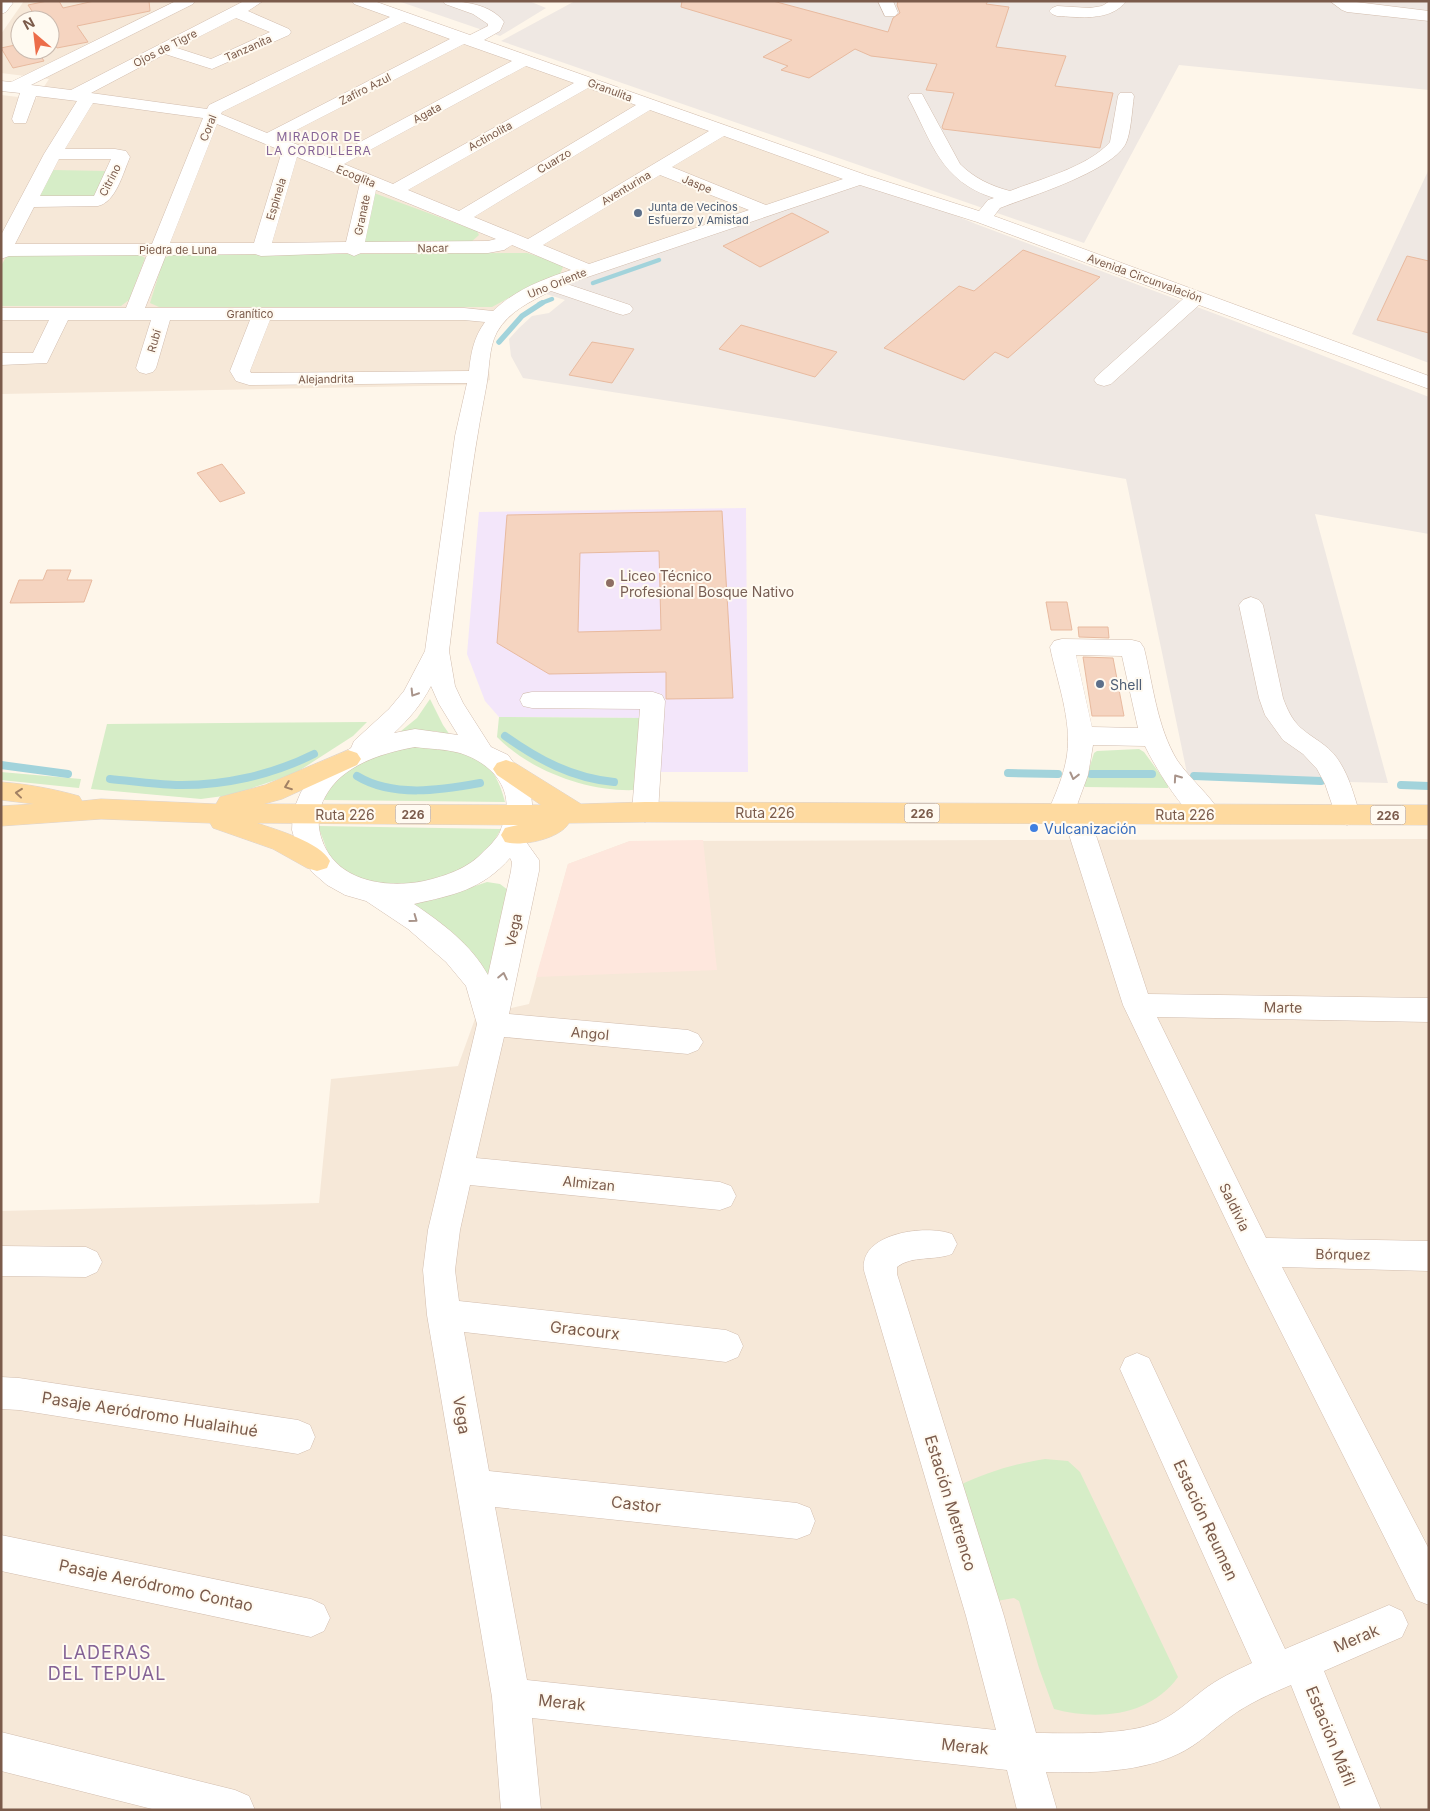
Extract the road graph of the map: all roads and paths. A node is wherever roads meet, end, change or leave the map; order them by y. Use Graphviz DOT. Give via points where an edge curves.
graph roads {
  1 [pos="188,1"];
  2 [pos="256,1"];
  3 [pos="360,1"];
  4 [pos="450,1"];
  5 [pos="1119,1"];
  6 [pos="1337,1"];
  7 [pos="1057,11"];
  8 [pos="236,12"];
  9 [pos="1429,16"];
  10 [pos="404,17"];
  11 [pos="467,39"];
  12 [pos="164,49"];
  13 [pos="525,60"];
  14 [pos="587,82"];
  15 [pos="6,87"];
  16 [pos="29,90"];
  17 [pos="82,96"];
  18 [pos="1126,96"];
  19 [pos="916,97"];
  20 [pos="649,104"];
  21 [pos="212,117"];
  22 [pos="20,120"];
  23 [pos="722,130"];
  24 [pos="267,139"];
  25 [pos="291,149"];
  26 [pos="52,154"];
  27 [pos="330,165"];
  28 [pos="659,168"];
  29 [pos="860,179"];
  30 [pos="369,181"];
  31 [pos="394,191"];
  32 [pos="1010,197"];
  33 [pos="27,202"];
  34 [pos="764,210"];
  35 [pos="460,218"];
  36 [pos="983,218"];
  37 [pos="510,239"];
  38 [pos="530,246"];
  39 [pos="158,250"];
  40 [pos="261,250"];
  41 [pos="354,250"];
  42 [pos="2,251"];
  43 [pos="588,270"];
  44 [pos="548,284"];
  45 [pos="1196,297"];
  46 [pos="623,310"];
  47 [pos="1,314"];
  48 [pos="61,314"];
  49 [pos="133,314"];
  50 [pos="162,314"];
  51 [pos="262,314"];
  52 [pos="498,317"];
  53 [pos="1,359"];
  54 [pos="146,368"];
  55 [pos="478,377"];
  56 [pos="1104,380"];
  57 [pos="1429,383"];
  58 [pos="1251,605"];
  59 [pos="437,651"];
  60 [pos="532,700"];
  61 [pos="1080,736"];
  62 [pos="1153,736"];
  63 [pos="480,750"];
  64 [pos="348,759"];
  65 [pos="506,768"];
  66 [pos="1,791"];
  67 [pos="101,809"];
  68 [pos="645,812"];
  69 [pos="194,813"];
  70 [pos="306,814"];
  71 [pos="1068,814"];
  72 [pos="1208,814"];
  73 [pos="578,815"];
  74 [pos="1347,815"];
  75 [pos="1,816"];
  76 [pos="1429,816"];
  77 [pos="515,831"];
  78 [pos="317,861"];
  79 [pos="373,892"];
  80 [pos="1137,1005"];
  81 [pos="1429,1010"];
  82 [pos="492,1024"];
  83 [pos="688,1042"];
  84 [pos="458,1170"];
  85 [pos="720,1196"];
  86 [pos="941,1244"];
  87 [pos="1257,1252"];
  88 [pos="1429,1256"];
  89 [pos="1,1261"];
  90 [pos="86,1262"];
  91 [pos="444,1315"];
  92 [pos="726,1346"];
  93 [pos="1137,1369"];
  94 [pos="1,1393"];
  95 [pos="298,1437"];
  96 [pos="474,1487"];
  97 [pos="797,1521"];
  98 [pos="1,1553"];
  99 [pos="1429,1586"];
  100 [pos="311,1618"];
  101 [pos="1389,1624"];
  102 [pos="1288,1666"];
  103 [pos="511,1697"];
  104 [pos="1,1750"];
  105 [pos="1020,1752"];
  106 [pos="235,1810"];
  107 [pos="521,1810"];
  108 [pos="1037,1810"];
  109 [pos="1361,1810"];
  1 -- 15 [label="street"];
  2 -- 8 [label="street, Ojos de Tigre"];
  3 -- 10 [label="street, Granulita"];
  4 -- 11 [label="street, Zafiro Azul" via="478,11 496,22 495,28"];
  5 -- 7 [label="street" via="1110,9 1096,12"];
  6 -- 9 [label="street" via="1347,7"];
  8 -- 12 [label="street, Ojos de Tigre"];
  8 -- 12 [label="street, Tanzanita" via="283,32 212,64"];
  10 -- 11 [label="street, Granulita"];
  10 -- 21 [label="street, Coral" via="217,107"];
  11 -- 13 [label="street, Granulita"];
  11 -- 24 [label="street, Zafiro Azul"];
  12 -- 17 [label="street, Ojos de Tigre"];
  13 -- 14 [label="street, Granulita"];
  13 -- 27 [label="street, Agata"];
  14 -- 20 [label="street, Granulita"];
  14 -- 31 [label="street, Actinolita"];
  15 -- 16 [label="street, Ecoglita"];
  16 -- 17 [label="street, Ecoglita"];
  16 -- 22 [label="street"];
  17 -- 21 [label="street, Ecoglita" via="192,111"];
  17 -- 26 [label="street"];
  18 -- 32 [label="street" via="1118,143 1112,150 1085,168"];
  19 -- 32 [label="street" via="959,174 981,188"];
  20 -- 23 [label="street, Granulita"];
  20 -- 35 [label="street, Cuarzo"];
  21 -- 24 [label="street, Ecoglita"];
  21 -- 39 [label="street, Coral"];
  23 -- 28 [label="street, Aventurina"];
  23 -- 29 [label="street, Granulita"];
  24 -- 25 [label="street, Ecoglita"];
  25 -- 27 [label="street, Ecoglita"];
  25 -- 40 [label="street, Espinela"];
  26 -- 33 [label="street"];
  26 -- 33 [label="street, Citrino" via="114,154 121,157 98,201"];
  27 -- 30 [label="street, Ecoglita"];
  28 -- 34 [label="street, Jaspe"];
  28 -- 38 [label="street, Aventurina"];
  29 -- 34 [label="street, Uno Oriente"];
  29 -- 36 [label="street, Avenida Circunvalación"];
  30 -- 31 [label="street, Ecoglita"];
  30 -- 41 [label="street, Granate"];
  31 -- 35 [label="street, Ecoglita"];
  32 -- 36 [label="street" via="994,204"];
  33 -- 42 [label="street"];
  34 -- 43 [label="street, Uno Oriente"];
  35 -- 37 [label="street, Ecoglita"];
  36 -- 45 [label="street, Avenida Circunvalación"];
  37 -- 38 [label="street, Ecoglita"];
  37 -- 41 [label="street, Nacar" via="492,247"];
  38 -- 43 [label="street, Ecoglita"];
  39 -- 40 [label="street, Piedra de Luna"];
  39 -- 42 [label="street, Piedra de Luna"];
  39 -- 49 [label="street, Coral"];
  40 -- 41 [label="street, Piedra de Luna"];
  43 -- 44 [label="street, Uno Oriente"];
  44 -- 46 [label="street"];
  44 -- 52 [label="street, Uno Oriente" via="521,297"];
  45 -- 56 [label="street"];
  45 -- 57 [label="street, Avenida Circunvalación"];
  47 -- 48 [label="street, Granítico"];
  48 -- 49 [label="street, Granítico"];
  48 -- 53 [label="street" via="40,359"];
  49 -- 50 [label="street, Granítico"];
  50 -- 51 [label="street, Granítico"];
  50 -- 54 [label="street, Rubí"];
  51 -- 52 [label="street, Granítico" via="478,314"];
  51 -- 55 [label="street, Alejandrita" via="240,371 250,380"];
  52 -- 55 [label="street, Uno Oriente" via="482,343"];
  55 -- 59 [label="street, Uno Oriente" via="464,452"];
  58 -- 74 [label="street" via="1277,715 1292,734 1327,763 1338,784"];
  59 -- 63 [label="street, Uno Oriente" via="443,686"];
  59 -- 64 [label="street, Uno Oriente, one-way" via="403,709"];
  60 -- 68 [label="street" via="653,701"];
  61 -- 62 [label="street"];
  61 -- 62 [label="street" via="1062,647 1132,648"];
  61 -- 71 [label="street, one-way"];
  72 -- 62 [label="street, one-way" via="1168,766"];
  63 -- 64 [label="street" via="460,742 415,738 376,746"];
  63 -- 65 [label="street"];
  64 -- 69 [label="main road, one-way" via="273,792"];
  64 -- 70 [label="street" via="328,774 313,793"];
  65 -- 73 [label="main road"];
  65 -- 77 [label="street" via="520,798"];
  67 -- 66 [label="main road, Ruta 226 / 226, one-way"];
  67 -- 69 [label="main road, Ruta 226 / 226"];
  67 -- 75 [label="main road, Ruta 226 / 226"];
  68 -- 71 [label="main road, Ruta 226 / 226"];
  68 -- 73 [label="main road, Ruta 226 / 226"];
  69 -- 70 [label="main road, Ruta 226 / 226"];
  69 -- 78 [label="main road" via="282,842"];
  70 -- 77 [label="main road, Ruta 226 / 226"];
  70 -- 78 [label="street" via="306,838"];
  71 -- 72 [label="main road, Ruta 226 / 226"];
  71 -- 80 [label="street, Saldivia"];
  72 -- 74 [label="main road, Ruta 226 / 226"];
  73 -- 77 [label="main road, Ruta 226" via="536,831"];
  74 -- 76 [label="main road, Ruta 226 / 226"];
  77 -- 79 [label="street" via="493,862 468,879 438,890 405,895"];
  82 -- 77 [label="street, Vega, one-way" via="525,870 526,860"];
  78 -- 79 [label="street" via="331,875 351,886"];
  79 -- 82 [label="street, one-way" via="427,928 463,961 478,982"];
  80 -- 81 [label="street, Marte"];
  80 -- 87 [label="street, Saldivia"];
  82 -- 83 [label="street, Angol"];
  82 -- 84 [label="street, Vega"];
  84 -- 85 [label="street, Almizan"];
  84 -- 91 [label="street, Vega" via="444,1230 439,1270"];
  86 -- 105 [label="street, Estación Metrenco" via="898,1247 880,1262 881,1274 985,1616"];
  87 -- 88 [label="street, Bórquez"];
  87 -- 99 [label="street, Saldivia"];
  89 -- 90 [label="street"];
  91 -- 92 [label="street, Gracourx"];
  91 -- 96 [label="street, Vega"];
  93 -- 102 [label="street, Estación Reumen"];
  94 -- 95 [label="street, Pasaje Aeródromo Hualaihué"];
  96 -- 97 [label="street, Castor"];
  96 -- 103 [label="street, Vega"];
  98 -- 100 [label="street, Pasaje Aeródromo Contao"];
  101 -- 102 [label="street, Merak"];
  102 -- 105 [label="street, Merak" via="1246,1685 1165,1740 1128,1749 1075,1753"];
  102 -- 109 [label="street, Estación Máfil"];
  103 -- 105 [label="street, Merak"];
  103 -- 107 [label="street, Vega"];
  104 -- 106 [label="street"];
  105 -- 108 [label="street, Estación Metrenco"];
}
